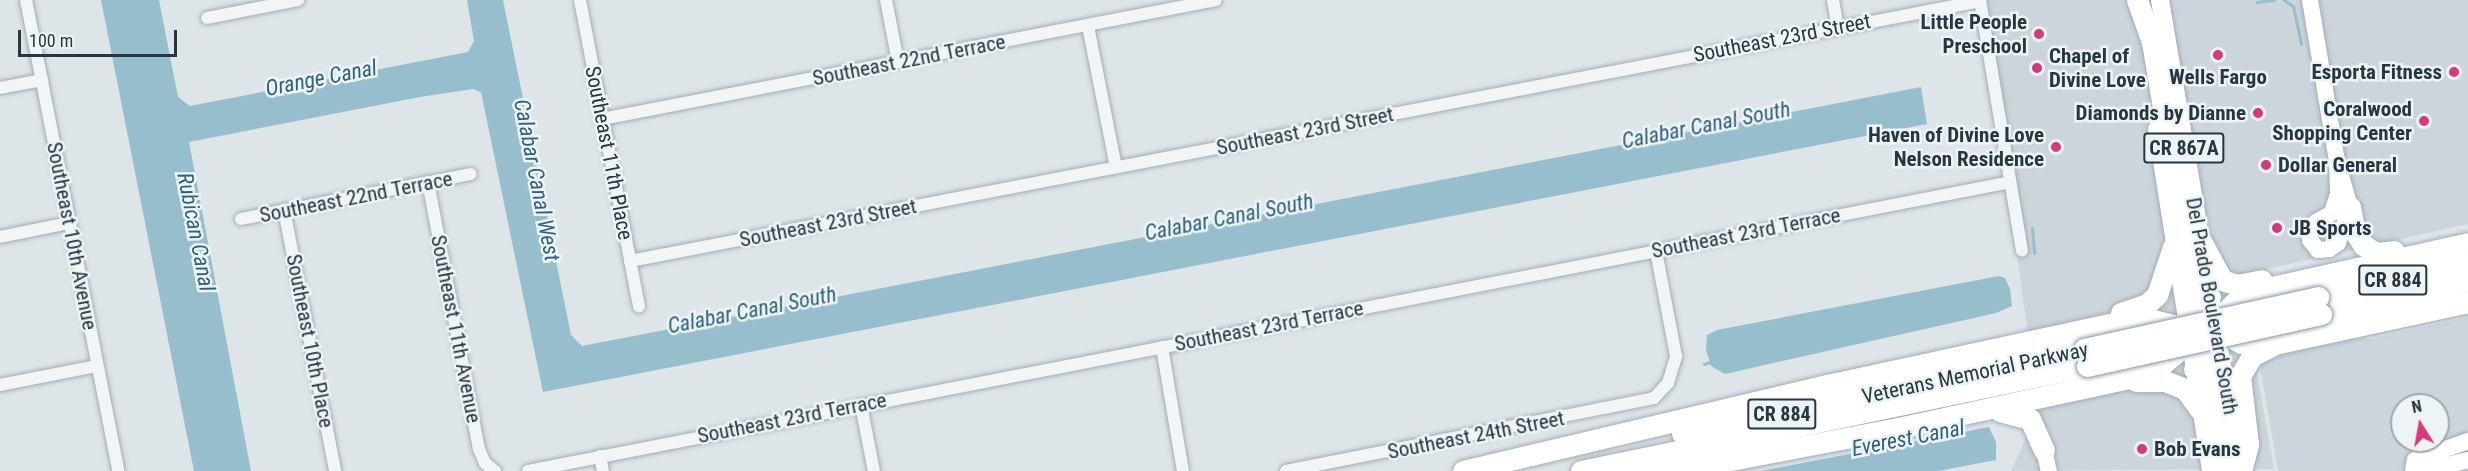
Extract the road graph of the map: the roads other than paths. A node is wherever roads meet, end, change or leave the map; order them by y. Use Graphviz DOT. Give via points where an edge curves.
graph roads {
  1 [pos="26,0"];
  2 [pos="298,0"];
  3 [pos="580,0"];
  4 [pos="886,0"];
  5 [pos="1216,0"];
  6 [pos="1833,0"];
  7 [pos="1980,0"];
  8 [pos="2137,0"];
  9 [pos="2160,0"];
  10 [pos="2310,0"];
  11 [pos="245,5"];
  12 [pos="207,18"];
  13 [pos="1088,26"];
  14 [pos="1838,27"];
  15 [pos="898,62"];
  16 [pos="42,80"];
  17 [pos="0,88"];
  18 [pos="602,119"];
  19 [pos="2337,161"];
  20 [pos="1116,167"];
  21 [pos="471,174"];
  22 [pos="428,182"];
  23 [pos="2010,183"];
  24 [pos="2350,207"];
  25 [pos="284,210"];
  26 [pos="242,219"];
  27 [pos="69,223"];
  28 [pos="2468,236"];
  29 [pos="0,237"];
  30 [pos="2201,241"];
  31 [pos="2468,243"];
  32 [pos="2173,247"];
  33 [pos="2022,250"];
  34 [pos="1656,251"];
  35 [pos="630,261"];
  36 [pos="2468,264"];
  37 [pos="2368,265"];
  38 [pos="2468,281"];
  39 [pos="2316,296"];
  40 [pos="2468,302"];
  41 [pos="639,306"];
  42 [pos="2468,311"];
  43 [pos="2211,318"];
  44 [pos="2065,332"];
  45 [pos="2335,332"];
  46 [pos="2313,336"];
  47 [pos="2192,339"];
  48 [pos="2277,344"];
  49 [pos="1162,346"];
  50 [pos="2085,357"];
  51 [pos="97,366"];
  52 [pos="2194,369"];
  53 [pos="2117,382"];
  54 [pos="0,385"];
  55 [pos="2094,387"];
  56 [pos="2071,392"];
  57 [pos="861,405"];
  58 [pos="1982,410"];
  59 [pos="2200,410"];
  60 [pos="2468,441"];
  61 [pos="2044,450"];
  62 [pos="600,456"];
  63 [pos="2468,460"];
  64 [pos="2214,469"];
  65 [pos="118,471"];
  66 [pos="335,471"];
  67 [pos="494,471"];
  68 [pos="528,471"];
  69 [pos="603,471"];
  70 [pos="874,471"];
  71 [pos="1184,471"];
  72 [pos="1286,471"];
  73 [pos="1464,471"];
  74 [pos="1479,471"];
  75 [pos="1581,471"];
  76 [pos="1646,471"];
  77 [pos="2049,471"];
  78 [pos="2240,471"];
  79 [pos="2413,471"];
  80 [pos="2423,471"];
  1 -- 16 [label="street, Southeast 10th Avenue"];
  2 -- 11 [label="street"];
  3 -- 18 [label="street, Southeast 11th Place"];
  4 -- 15 [label="street"];
  5 -- 13 [label="street, Southeast 22nd Terrace"];
  6 -- 14 [label="street"];
  7 -- 14 [label="street, Southeast 23rd Street"];
  7 -- 23 [label="street"];
  8 -- 32 [label="main road, Del Prado Boulevard South / CR 867A"];
  8 -- 43 [label="highway" via="2152,42 2193,287"];
  9 -- 30 [label="main road, Del Prado Boulevard South / CR 867A"];
  10 -- 19 [label="street"];
  11 -- 12 [label="street"];
  13 -- 15 [label="street, Southeast 22nd Terrace"];
  13 -- 20 [label="street"];
  14 -- 20 [label="street, Southeast 23rd Street"];
  15 -- 18 [label="street, Southeast 22nd Terrace"];
  16 -- 17 [label="street"];
  16 -- 27 [label="street, Southeast 10th Avenue"];
  18 -- 35 [label="street, Southeast 11th Place"];
  19 -- 24 [label="street"];
  19 -- 24 [label="street" via="2338,202 2332,213 2312,226 2309,236 2314,247 2323,250 2338,243"];
  20 -- 35 [label="street, Southeast 23rd Street"];
  21 -- 22 [label="street, Southeast 22nd Terrace"];
  22 -- 25 [label="street, Southeast 22nd Terrace"];
  22 -- 67 [label="street, Southeast 11th Avenue" via="479,449"];
  23 -- 33 [label="street"];
  23 -- 34 [label="street, Southeast 23rd Terrace"];
  24 -- 28 [label="highway" via="2357,238 2376,253"];
  25 -- 26 [label="street, Southeast 22nd Terrace"];
  25 -- 66 [label="street, Southeast 10th Place"];
  27 -- 29 [label="street"];
  27 -- 51 [label="street, Southeast 10th Avenue"];
  30 -- 37 [label="highway" via="2213,270 2231,285 2335,264"];
  30 -- 43 [label="main road, Del Prado Boulevard South / CR 867A"];
  31 -- 37 [label="highway"];
  32 -- 44 [label="highway" via="2163,284 2147,304"];
  32 -- 47 [label="main road, Del Prado Boulevard South / CR 867A"];
  34 -- 49 [label="street, Southeast 23rd Terrace"];
  34 -- 72 [label="street, Southeast 24th Street" via="1676,356 1673,374 1662,391 1643,403"];
  35 -- 41 [label="street, Southeast 11th Place"];
  36 -- 39 [label="highway, Veterans Memorial Parkway / CR 884"];
  37 -- 39 [label="highway"];
  38 -- 39 [label="highway, Veterans Memorial Parkway / CR 884"];
  39 -- 43 [label="highway" via="2245,295"];
  39 -- 46 [label="highway" via="2282,290 2276,309 2286,332"];
  39 -- 50 [label="highway, Veterans Memorial Parkway / CR 884, bridge"];
  40 -- 45 [label="highway"];
  42 -- 45 [label="highway" via="2368,333"];
  43 -- 47 [label="highway"];
  43 -- 48 [label="highway" via="2246,344"];
  43 -- 78 [label="main road, Del Prado Boulevard South / CR 867A"];
  44 -- 47 [label="highway" via="2141,317 2168,322"];
  44 -- 55 [label="highway" via="2116,328 2127,336 2131,350 2127,365"];
  44 -- 73 [label="highway"];
  45 -- 46 [label="highway"];
  46 -- 48 [label="highway"];
  47 -- 52 [label="highway"];
  47 -- 53 [label="highway" via="2157,369"];
  47 -- 64 [label="highway" via="2209,365"];
  48 -- 78 [label="highway" via="2252,356 2240,376 2248,444"];
  49 -- 57 [label="street, Southeast 23rd Terrace"];
  49 -- 71 [label="street"];
  50 -- 74 [label="highway, Veterans Memorial Parkway / CR 884"];
  50 -- 75 [label="highway, Veterans Memorial Parkway / CR 884"];
  51 -- 54 [label="street"];
  51 -- 65 [label="street, Southeast 10th Avenue"];
  52 -- 59 [label="main road, Del Prado Boulevard South"];
  53 -- 55 [label="highway"];
  53 -- 59 [label="highway" via="2165,381 2189,391"];
  55 -- 56 [label="highway"];
  56 -- 58 [label="highway"];
  56 -- 61 [label="highway" via="2045,415"];
  57 -- 62 [label="street, Southeast 23rd Terrace"];
  57 -- 70 [label="street"];
  58 -- 61 [label="highway" via="2026,416"];
  58 -- 76 [label="highway" via="1720,462"];
  59 -- 64 [label="main road, Del Prado Boulevard South"];
  60 -- 79 [label="street" via="2415,460"];
  61 -- 77 [label="street"];
  62 -- 68 [label="street, Southeast 23rd Terrace"];
  62 -- 69 [label="street"];
  63 -- 80 [label="street"];
}
